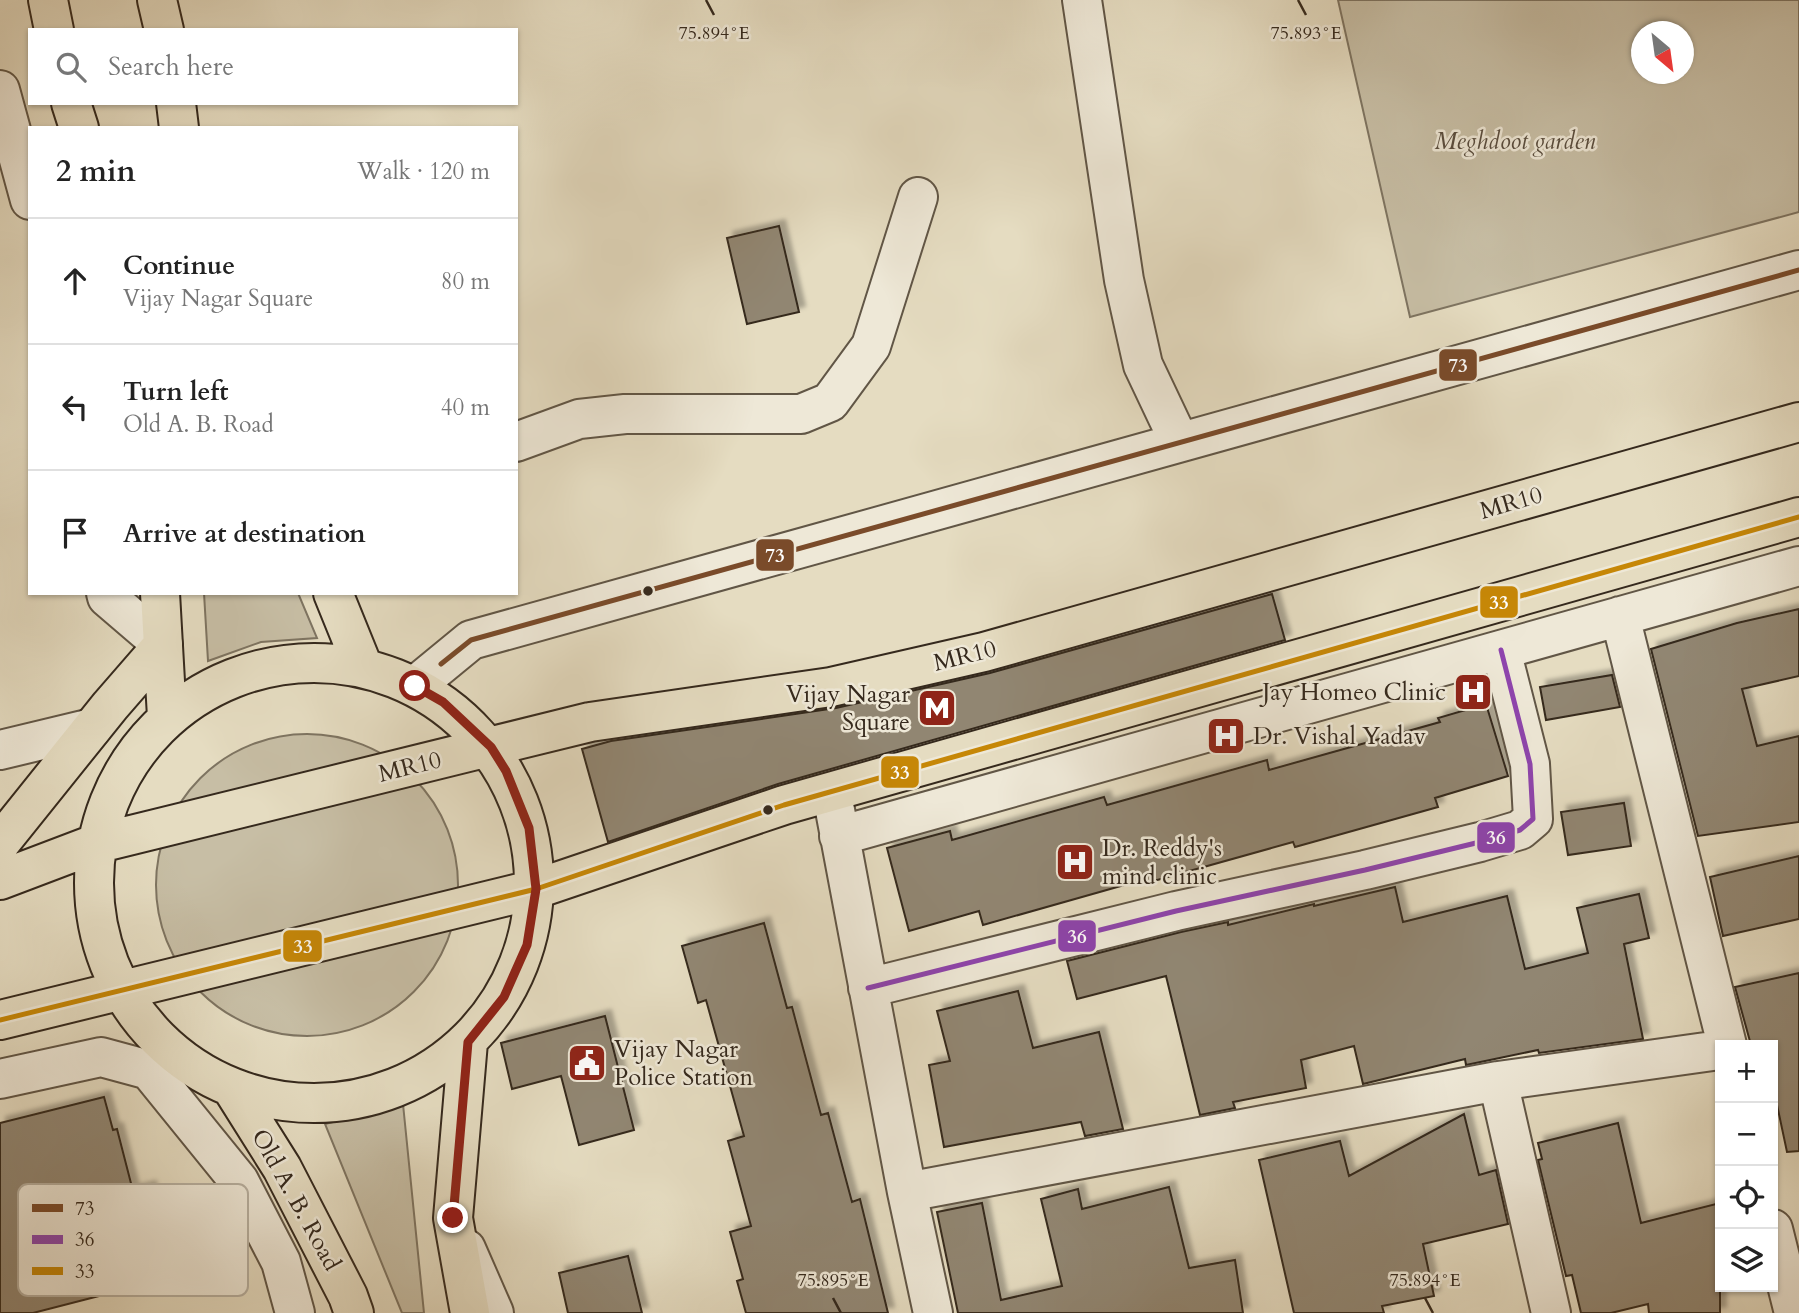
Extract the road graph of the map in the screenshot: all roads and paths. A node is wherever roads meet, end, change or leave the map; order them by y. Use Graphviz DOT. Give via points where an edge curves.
graph roads {
  1 [pos="48,0"];
  2 [pos="157,0"];
  3 [pos="1082,0"];
  4 [pos="54,28"];
  5 [pos="164,28"];
  6 [pos="0,90"];
  7 [pos="72,105"];
  8 [pos="176,105"];
  9 [pos="78,126"];
  10 [pos="179,126"];
  11 [pos="28,193"];
  12 [pos="918,197"];
  13 [pos="1799,270"];
  14 [pos="1799,422"];
  15 [pos="518,441"];
  16 [pos="1179,441"];
  17 [pos="1799,517"];
  18 [pos="1799,566"];
  19 [pos="106,595"];
  20 [pos="160,595"];
  21 [pos="334,595"];
  22 [pos="1620,617"];
  23 [pos="163,645"];
  24 [pos="1502,650"];
  25 [pos="363,667"];
  26 [pos="415,686"];
  27 [pos="167,717"];
  28 [pos="92,728"];
  29 [pos="491,747"];
  30 [pos="0,750"];
  31 [pos="831,792"];
  32 [pos="839,836"];
  33 [pos="0,844"];
  34 [pos="95,844"];
  35 [pos="0,880"];
  36 [pos="536,889"];
  37 [pos="868,988"];
  38 [pos="120,990"];
  39 [pos="0,1020"];
  40 [pos="1726,1040"];
  41 [pos="468,1042"];
  42 [pos="1715,1051"];
  43 [pos="0,1079"];
  44 [pos="1498,1081"];
  45 [pos="233,1090"];
  46 [pos="241,1184"];
  47 [pos="907,1192"];
  48 [pos="248,1198"];
  49 [pos="453,1218"];
  50 [pos="1778,1249"];
  51 [pos="1542,1312"];
  52 [pos="295,1313"];
  53 [pos="354,1313"];
  54 [pos="470,1313"];
  55 [pos="494,1313"];
  56 [pos="933,1313"];
  57 [pos="1794,1313"];
  1 -- 4 [label="main road"];
  2 -- 5 [label="main road"];
  3 -- 16 [label="street" via="1124,280 1143,365"];
  6 -- 11 [label="street"];
  7 -- 9 [label="main road"];
  8 -- 10 [label="main road"];
  12 -- 15 [label="street" via="871,346 830,401 801,414 625,414 579,419"];
  13 -- 16 [label="street"];
  14 -- 29 [label="main road, MR10" via="984,652 831,687 590,722"];
  16 -- 26 [label="street" via="471,640"];
  17 -- 31 [label="main road"];
  18 -- 22 [label="street"];
  19 -- 23 [label="street"];
  20 -- 23 [label="main road"];
  21 -- 25 [label="main road"];
  22 -- 24 [label="street"];
  22 -- 40 [label="street"];
  23 -- 27 [label="main road"];
  23 -- 28 [label="main road"];
  24 -- 32 [label="street"];
  24 -- 37 [label="street" via="1530,765 1533,818 1520,830"];
  25 -- 26 [label="main road"];
  25 -- 27 [label="main road" via="299,662 261,668 225,680"];
  26 -- 29 [label="main road" via="443,702"];
  27 -- 34 [label="main road" via="132,755"];
  28 -- 30 [label="street"];
  28 -- 33 [label="main road"];
  29 -- 34 [label="main road, MR10"];
  29 -- 36 [label="main road" via="529,828"];
  31 -- 32 [label="street"];
  31 -- 36 [label="main road"];
  32 -- 37 [label="street"];
  34 -- 35 [label="main road, MR10"];
  34 -- 38 [label="main road" via="91,887 96,930 109,972"];
  36 -- 38 [label="main road"];
  36 -- 41 [label="main road" via="527,945 504,997"];
  37 -- 47 [label="street"];
  38 -- 39 [label="main road"];
  38 -- 45 [label="main road" via="152,1036 176,1058"];
  41 -- 45 [label="main road" via="386,1093 332,1104"];
  41 -- 49 [label="main road"];
  42 -- 44 [label="street"];
  43 -- 46 [label="street" via="101,1057 149,1070"];
  44 -- 47 [label="street"];
  44 -- 51 [label="street"];
  45 -- 53 [label="main road, Old A. B. Road" via="282,1168"];
  47 -- 56 [label="street"];
  48 -- 52 [label="street" via="281,1262"];
  49 -- 54 [label="main road"];
  49 -- 55 [label="street"];
  50 -- 57 [label="street"];
}
